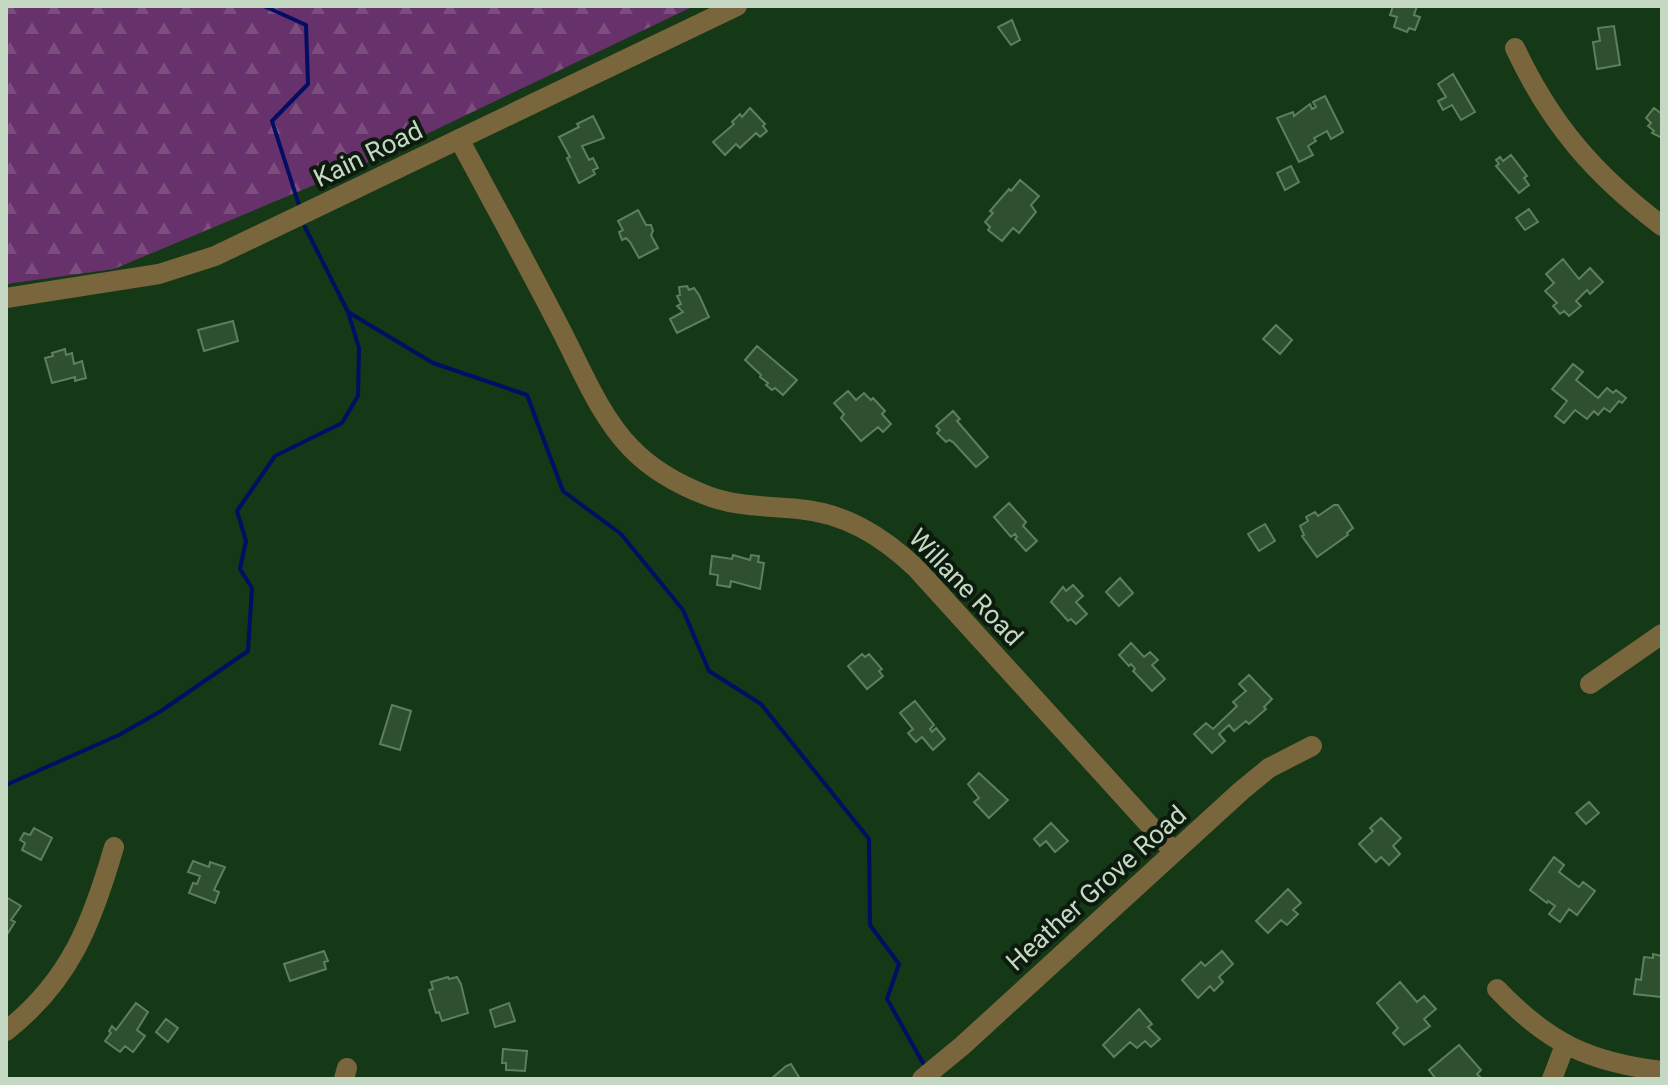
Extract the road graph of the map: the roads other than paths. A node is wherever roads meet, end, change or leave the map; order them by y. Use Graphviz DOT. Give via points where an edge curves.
graph roads {
  1 [pos="737,6"];
  2 [pos="1515,48"];
  3 [pos="459,139"];
  4 [pos="1662,226"];
  5 [pos="6,298"];
  6 [pos="1662,634"];
  7 [pos="1590,684"];
  8 [pos="1312,746"];
  9 [pos="114,847"];
  10 [pos="1174,852"];
  11 [pos="1497,989"];
  12 [pos="6,1031"];
  13 [pos="1565,1045"];
  14 [pos="1604,1070"];
  15 [pos="1662,1071"];
  16 [pos="922,1079"];
  17 [pos="1552,1079"];
  1 -- 3 [label="street, Kain Road"];
  2 -- 4 [label="street" via="1564,132 1606,180"];
  3 -- 5 [label="street, Kain Road" via="215,256 159,274"];
  3 -- 10 [label="street, Willane Road" via="584,374 630,447 669,479 711,497 739,505 812,510 879,537 916,568"];
  6 -- 7 [label="street"];
  8 -- 10 [label="street, Heather Grove Road" via="1269,768"];
  9 -- 12 [label="street" via="94,911 68,967"];
  10 -- 16 [label="street, Heather Grove Road"];
  11 -- 13 [label="street" via="1527,1019"];
  13 -- 14 [label="street"];
  13 -- 17 [label="street"];
  14 -- 15 [label="street"];
}
